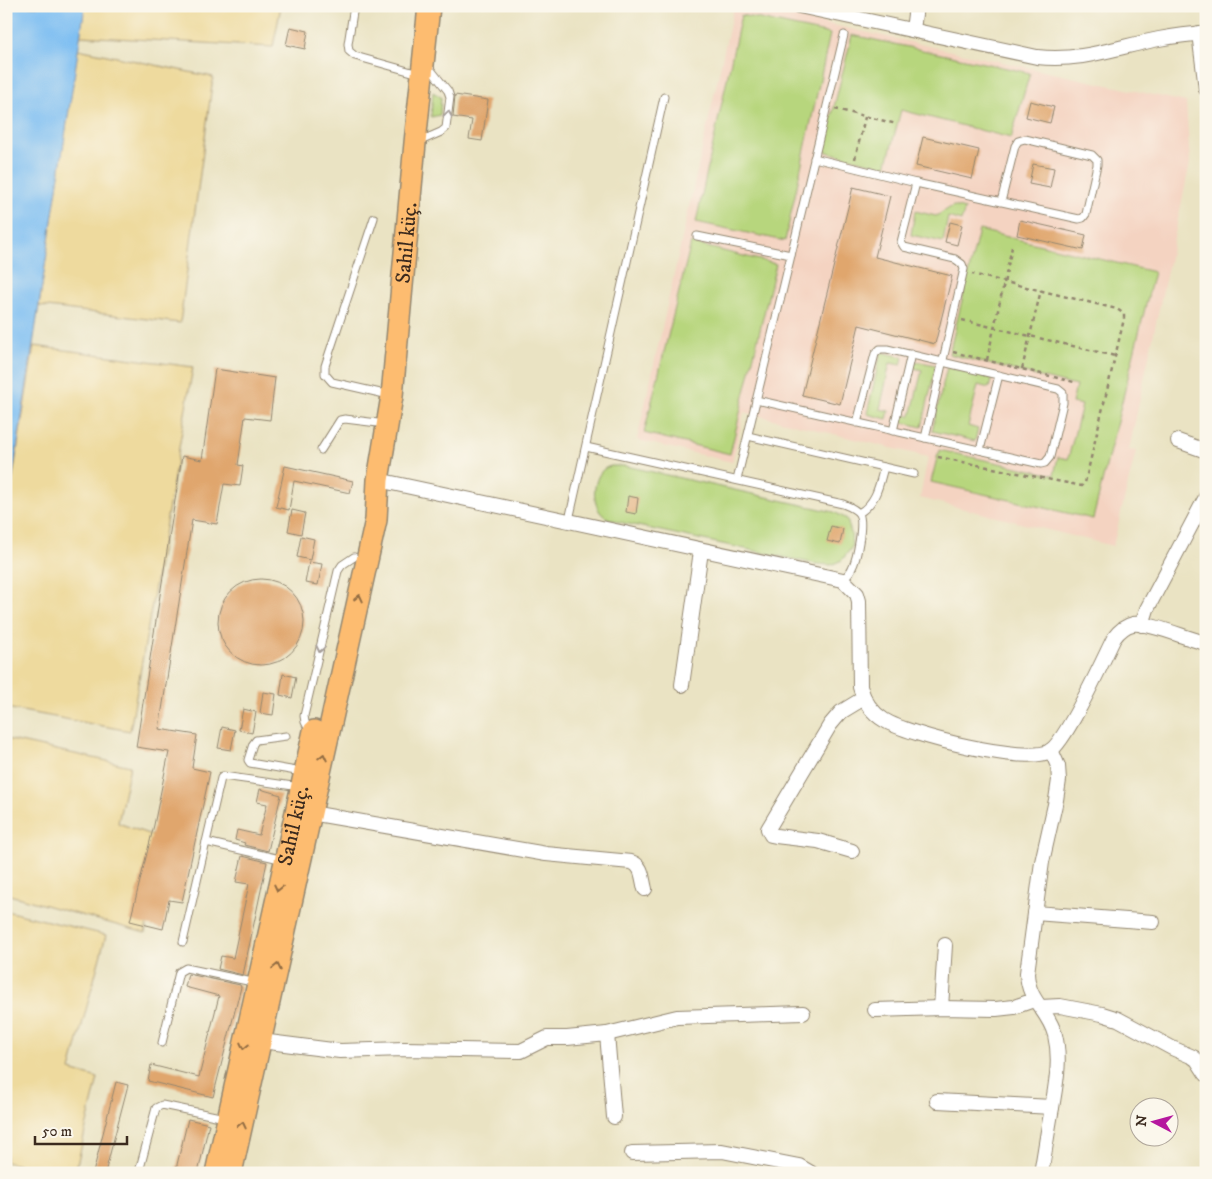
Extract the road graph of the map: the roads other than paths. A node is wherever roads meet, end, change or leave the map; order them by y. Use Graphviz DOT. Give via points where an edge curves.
graph roads {
  1 [pos="354,6"];
  2 [pos="429,6"];
  3 [pos="799,6"];
  4 [pos="916,6"];
  5 [pos="912,30"];
  6 [pos="1202,33"];
  7 [pos="844,35"];
  8 [pos="422,68"];
  9 [pos="1206,89"];
  10 [pos="664,97"];
  11 [pos="415,143"];
  12 [pos="814,158"];
  13 [pos="916,183"];
  14 [pos="1001,202"];
  15 [pos="374,218"];
  16 [pos="697,236"];
  17 [pos="791,255"];
  18 [pos="911,354"];
  19 [pos="944,362"];
  20 [pos="999,375"];
  21 [pos="392,396"];
  22 [pos="756,400"];
  23 [pos="857,423"];
  24 [pos="388,424"];
  25 [pos="893,431"];
  26 [pos="748,436"];
  27 [pos="925,438"];
  28 [pos="1178,441"];
  29 [pos="586,447"];
  30 [pos="321,450"];
  31 [pos="980,450"];
  32 [pos="1206,451"];
  33 [pos="884,467"];
  34 [pos="914,474"];
  35 [pos="378,480"];
  36 [pos="737,480"];
  37 [pos="1206,497"];
  38 [pos="859,513"];
  39 [pos="569,520"];
  40 [pos="701,551"];
  41 [pos="842,580"];
  42 [pos="1142,625"];
  43 [pos="1206,643"];
  44 [pos="682,685"];
  45 [pos="864,698"];
  46 [pos="286,736"];
  47 [pos="1051,750"];
  48 [pos="303,780"];
  49 [pos="311,813"];
  50 [pos="206,842"];
  51 [pos="852,851"];
  52 [pos="284,860"];
  53 [pos="645,890"];
  54 [pos="1036,913"];
  55 [pos="1153,922"];
  56 [pos="183,942"];
  57 [pos="945,945"];
  58 [pos="257,983"];
  59 [pos="1038,1003"];
  60 [pos="941,1008"];
  61 [pos="875,1010"];
  62 [pos="803,1013"];
  63 [pos="607,1034"];
  64 [pos="261,1041"];
  65 [pos="162,1043"];
  66 [pos="1206,1074"];
  67 [pos="937,1101"];
  68 [pos="1052,1107"];
  69 [pos="614,1117"];
  70 [pos="228,1119"];
  71 [pos="632,1153"];
  72 [pos="140,1168"];
  73 [pos="216,1173"];
  74 [pos="231,1173"];
  75 [pos="811,1173"];
  76 [pos="1041,1173"];
  1 -- 8 [label="lane" via="349,51 355,56"];
  2 -- 8 [label="main road, Sahil küç."];
  3 -- 5 [label="street"];
  4 -- 5 [label="street"];
  5 -- 6 [label="street" via="1056,59"];
  6 -- 9 [label="street"];
  7 -- 12 [label="lane"];
  8 -- 11 [label="main road, Sahil küç."];
  11 -- 8 [label="lane, one-way" via="446,128 450,97 448,91"];
  10 -- 29 [label="lane"];
  11 -- 21 [label="main road, Sahil küç."];
  12 -- 13 [label="lane"];
  12 -- 17 [label="lane"];
  13 -- 14 [label="lane"];
  13 -- 19 [label="lane" via="901,242 904,247 955,259 964,269"];
  14 -- 14 [label="lane" via="1083,218 1097,160 1092,154 1025,139 1018,141"];
  15 -- 21 [label="lane" via="325,374 332,382"];
  16 -- 17 [label="lane"];
  17 -- 22 [label="lane"];
  18 -- 19 [label="lane"];
  18 -- 23 [label="lane" via="880,349 874,354"];
  18 -- 25 [label="lane"];
  19 -- 20 [label="lane"];
  19 -- 27 [label="lane"];
  20 -- 31 [label="lane"];
  20 -- 31 [label="lane" via="1063,393 1050,457 1041,464"];
  21 -- 24 [label="main road, Sahil küç."];
  22 -- 23 [label="lane"];
  22 -- 26 [label="lane"];
  23 -- 25 [label="lane"];
  24 -- 30 [label="lane" via="340,420"];
  24 -- 35 [label="main road, Sahil küç."];
  25 -- 27 [label="lane"];
  26 -- 33 [label="lane"];
  26 -- 36 [label="lane"];
  27 -- 31 [label="lane"];
  28 -- 32 [label="street"];
  29 -- 36 [label="lane"];
  29 -- 39 [label="lane"];
  33 -- 34 [label="lane"];
  33 -- 38 [label="lane" via="874,501"];
  35 -- 39 [label="street"];
  35 -- 48 [label="main road, Sahil küç., one-way" via="364,517"];
  49 -- 35 [label="main road, Sahil küç., one-way" via="375,528"];
  36 -- 38 [label="lane" via="843,504"];
  37 -- 42 [label="street" via="1147,609"];
  38 -- 41 [label="lane" via="861,527 854,565"];
  39 -- 40 [label="street"];
  40 -- 41 [label="street"];
  40 -- 44 [label="street"];
  41 -- 45 [label="street" via="857,594 859,601 859,675"];
  42 -- 43 [label="street"];
  42 -- 47 [label="street" via="1126,626 1114,638 1065,734"];
  45 -- 47 [label="street" via="882,719 906,730 1006,754 1033,755"];
  45 -- 51 [label="street" via="841,712 830,725 768,829 776,836 818,841"];
  46 -- 48 [label="lane" via="256,740 248,760"];
  47 -- 54 [label="street" via="1058,766 1058,780"];
  48 -- 50 [label="lane" via="223,776"];
  48 -- 52 [label="main road, Sahil küç."];
  49 -- 53 [label="street" via="546,854 637,863"];
  64 -- 49 [label="main road, Sahil küç., one-way"];
  50 -- 52 [label="lane"];
  50 -- 56 [label="lane"];
  52 -- 58 [label="main road, Sahil küç., one-way"];
  54 -- 55 [label="street"];
  54 -- 59 [label="street" via="1028,985"];
  57 -- 60 [label="street"];
  58 -- 65 [label="lane" via="186,968 179,972"];
  58 -- 70 [label="main road, Sahil küç., one-way"];
  59 -- 60 [label="street" via="1014,1008"];
  59 -- 66 [label="street" via="1118,1019 1193,1056"];
  59 -- 68 [label="street" via="1050,1020 1058,1053 1058,1077"];
  60 -- 61 [label="street"];
  62 -- 63 [label="street" via="677,1017"];
  63 -- 64 [label="street" via="547,1038 521,1051 340,1051"];
  63 -- 69 [label="street"];
  74 -- 64 [label="main road, Sahil küç., one-way"];
  67 -- 68 [label="street"];
  68 -- 76 [label="street"];
  70 -- 72 [label="lane" via="162,1105 156,1108"];
  70 -- 73 [label="main road, Sahil küç."];
  71 -- 75 [label="street" via="722,1151 799,1166"];
}
